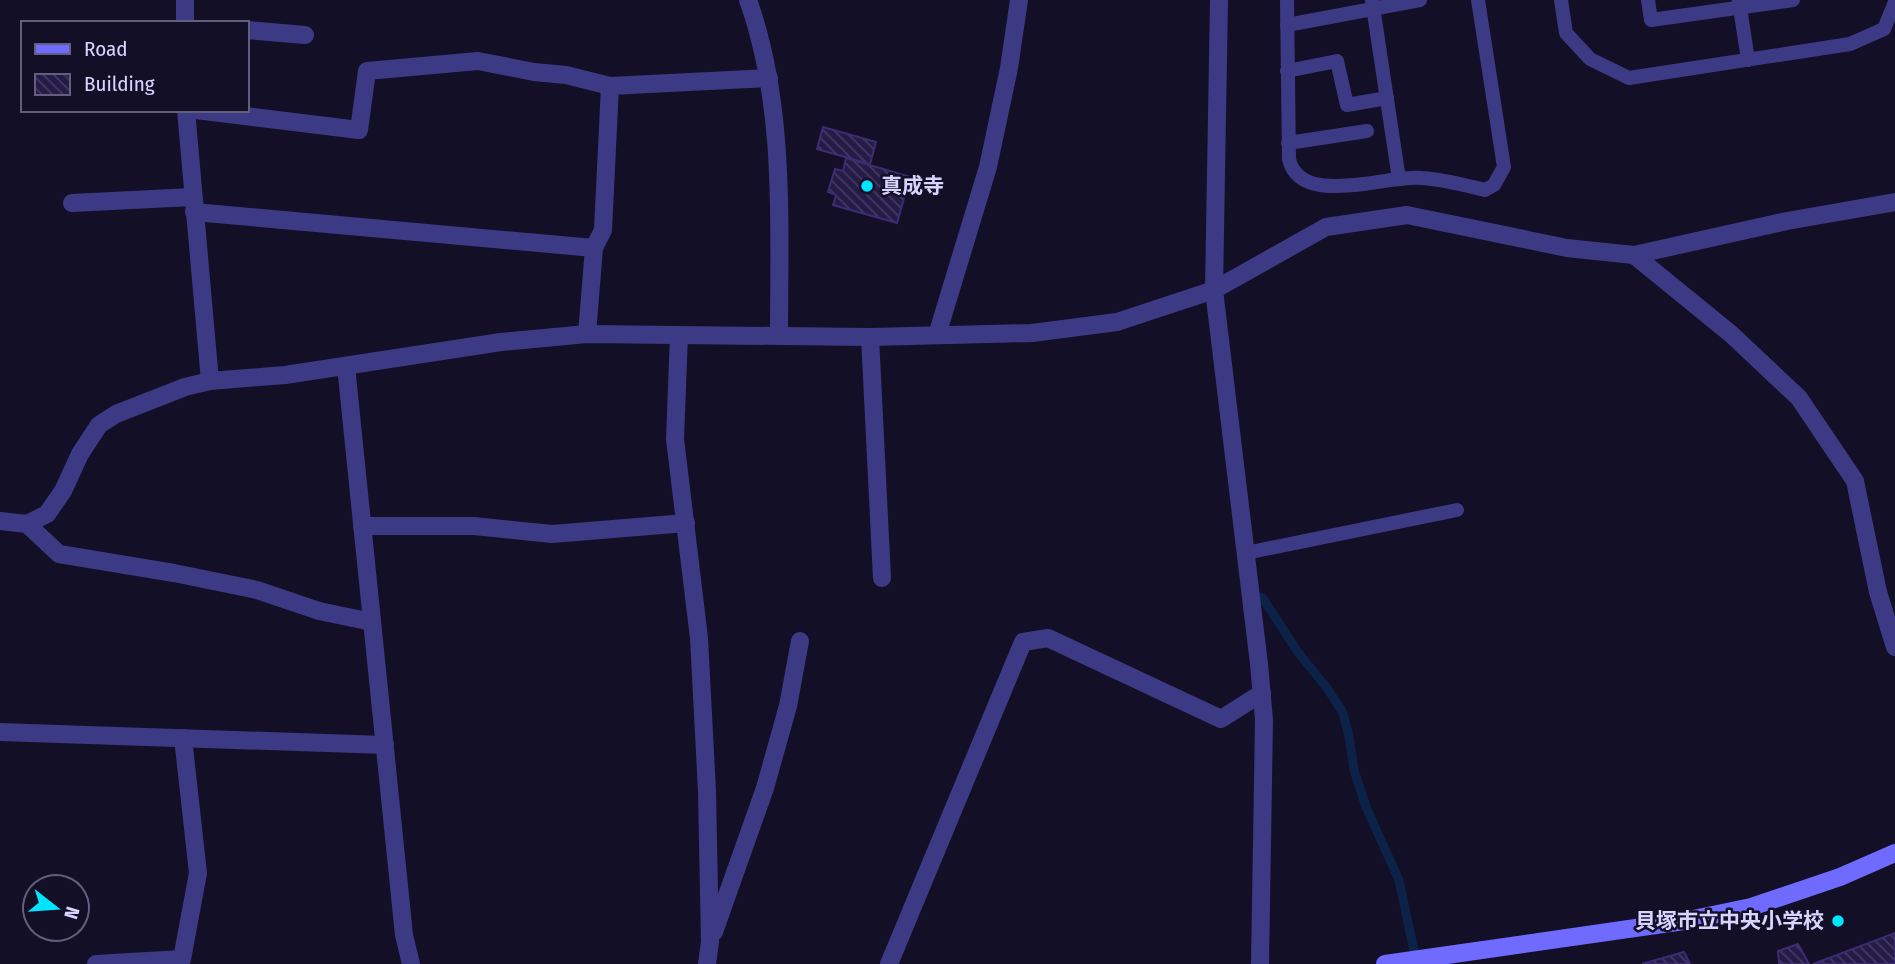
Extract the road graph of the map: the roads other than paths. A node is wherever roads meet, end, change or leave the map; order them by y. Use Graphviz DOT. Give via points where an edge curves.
graph roads {
  1 [pos="185,0"];
  2 [pos="748,0"];
  3 [pos="1019,0"];
  4 [pos="1219,0"];
  5 [pos="1287,0"];
  6 [pos="1420,0"];
  7 [pos="1478,0"];
  8 [pos="1561,0"];
  9 [pos="1648,0"];
  10 [pos="1793,0"];
  11 [pos="1895,2"];
  12 [pos="1373,4"];
  13 [pos="1739,4"];
  14 [pos="185,21"];
  15 [pos="1287,24"];
  16 [pos="248,30"];
  17 [pos="305,35"];
  18 [pos="1748,60"];
  19 [pos="1287,71"];
  20 [pos="769,78"];
  21 [pos="610,86"];
  22 [pos="1387,98"];
  23 [pos="186,112"];
  24 [pos="212,112"];
  25 [pos="1367,131"];
  26 [pos="1288,143"];
  27 [pos="1399,178"];
  28 [pos="1895,202"];
  29 [pos="72,203"];
  30 [pos="193,204"];
  31 [pos="594,248"];
  32 [pos="1634,255"];
  33 [pos="1214,290"];
  34 [pos="587,334"];
  35 [pos="678,335"];
  36 [pos="937,335"];
  37 [pos="779,336"];
  38 [pos="870,337"];
  39 [pos="346,366"];
  40 [pos="209,380"];
  41 [pos="1457,510"];
  42 [pos="0,521"];
  43 [pos="686,523"];
  44 [pos="27,524"];
  45 [pos="362,526"];
  46 [pos="1246,553"];
  47 [pos="882,578"];
  48 [pos="372,622"];
  49 [pos="800,641"];
  50 [pos="1895,647"];
  51 [pos="1262,693"];
  52 [pos="0,733"];
  53 [pos="183,738"];
  54 [pos="385,746"];
  55 [pos="1895,853"];
  56 [pos="710,942"];
  57 [pos="96,964"];
  58 [pos="411,964"];
  59 [pos="707,964"];
  60 [pos="889,964"];
  61 [pos="1260,964"];
  62 [pos="1385,964"];
  1 -- 14 [label="street"];
  2 -- 20 [label="street"];
  3 -- 36 [label="street" via="989,167"];
  4 -- 33 [label="street"];
  5 -- 15 [label="lane"];
  6 -- 12 [label="lane"];
  7 -- 27 [label="lane" via="1501,142 1504,167 1500,177 1485,190"];
  8 -- 18 [label="lane" via="1566,33 1591,59 1629,78"];
  9 -- 13 [label="lane" via="1651,20"];
  10 -- 13 [label="lane"];
  11 -- 18 [label="lane" via="1884,29 1850,44"];
  12 -- 15 [label="lane"];
  12 -- 22 [label="lane"];
  13 -- 18 [label="lane"];
  15 -- 19 [label="lane"];
  16 -- 17 [label="street"];
  19 -- 22 [label="lane" via="1337,61 1347,105"];
  19 -- 26 [label="lane"];
  20 -- 21 [label="street"];
  20 -- 37 [label="street" via="779,228"];
  21 -- 24 [label="street" via="478,61 367,71 359,130"];
  21 -- 31 [label="street" via="603,230"];
  22 -- 27 [label="lane"];
  23 -- 30 [label="street"];
  25 -- 26 [label="lane"];
  26 -- 27 [label="lane" via="1291,170 1306,183 1322,186"];
  28 -- 32 [label="street"];
  29 -- 30 [label="street"];
  30 -- 31 [label="street"];
  30 -- 40 [label="street"];
  31 -- 34 [label="street"];
  32 -- 33 [label="street" via="1567,248 1407,215 1326,227"];
  32 -- 50 [label="street" via="1731,334 1799,398 1855,481 1878,592"];
  33 -- 36 [label="street" via="1117,322 1032,333"];
  33 -- 46 [label="street"];
  34 -- 35 [label="street"];
  34 -- 39 [label="street"];
  35 -- 37 [label="street"];
  35 -- 43 [label="street" via="675,439"];
  36 -- 38 [label="street"];
  37 -- 38 [label="street"];
  38 -- 47 [label="street"];
  39 -- 40 [label="street"];
  39 -- 45 [label="street"];
  40 -- 44 [label="street" via="116,414 99,425 47,514"];
  41 -- 46 [label="lane"];
  42 -- 44 [label="street"];
  43 -- 45 [label="street" via="552,534 474,526"];
  43 -- 56 [label="street" via="699,638"];
  44 -- 48 [label="street" via="59,554 257,590 319,611"];
  45 -- 48 [label="street"];
  46 -- 51 [label="street"];
  48 -- 54 [label="street"];
  49 -- 56 [label="street" via="765,788"];
  51 -- 60 [label="street" via="1221,719 1048,638 1023,642"];
  51 -- 61 [label="street"];
  52 -- 53 [label="street"];
  53 -- 54 [label="street"];
  53 -- 57 [label="street" via="198,873 182,959"];
  54 -- 58 [label="street" via="404,936"];
  55 -- 62 [label="street" via="1840,877 1738,910"];
  56 -- 59 [label="street"];
}
